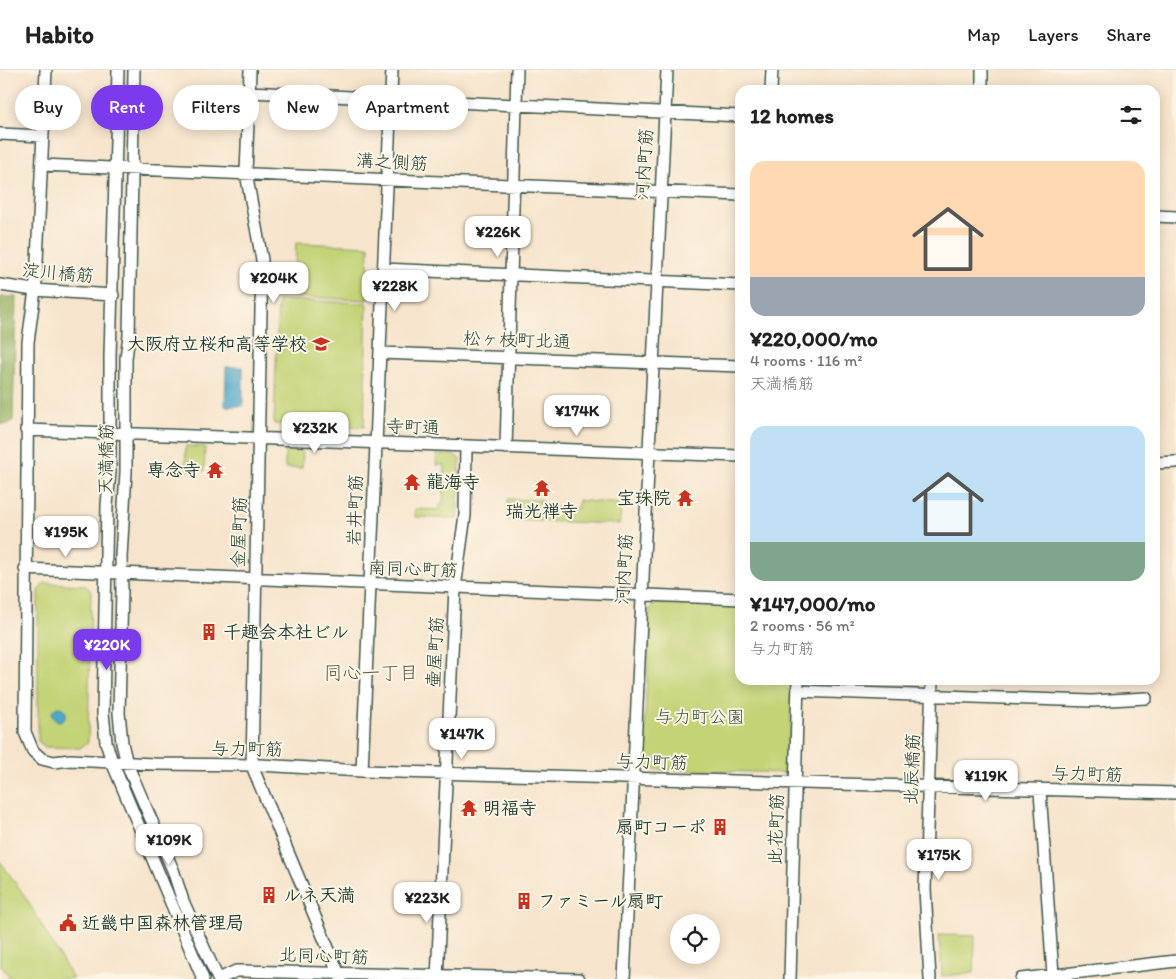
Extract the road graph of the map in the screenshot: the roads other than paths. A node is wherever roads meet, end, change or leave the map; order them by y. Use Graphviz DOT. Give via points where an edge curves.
graph roads {
  1 [pos="46,70"];
  2 [pos="118,70"];
  3 [pos="134,70"];
  4 [pos="250,70"];
  5 [pos="392,70"];
  6 [pos="517,70"];
  7 [pos="667,70"];
  8 [pos="772,70"];
  9 [pos="982,70"];
  10 [pos="249,85"];
  11 [pos="391,85"];
  12 [pos="771,85"];
  13 [pos="982,85"];
  14 [pos="259,92"];
  15 [pos="348,96"];
  16 [pos="468,102"];
  17 [pos="516,104"];
  18 [pos="665,111"];
  19 [pos="735,116"];
  20 [pos="248,130"];
  21 [pos="388,130"];
  22 [pos="0,134"];
  23 [pos="43,136"];
  24 [pos="42,165"];
  25 [pos="116,167"];
  26 [pos="132,167"];
  27 [pos="246,173"];
  28 [pos="386,180"];
  29 [pos="513,186"];
  30 [pos="660,192"];
  31 [pos="735,195"];
  32 [pos="1160,216"];
  33 [pos="1176,217"];
  34 [pos="383,269"];
  35 [pos="511,275"];
  36 [pos="656,281"];
  37 [pos="0,285"];
  38 [pos="735,285"];
  39 [pos="34,290"];
  40 [pos="113,294"];
  41 [pos="380,353"];
  42 [pos="509,357"];
  43 [pos="652,363"];
  44 [pos="735,366"];
  45 [pos="26,430"];
  46 [pos="110,434"];
  47 [pos="125,435"];
  48 [pos="259,439"];
  49 [pos="375,443"];
  50 [pos="466,446"];
  51 [pos="506,448"];
  52 [pos="648,453"];
  53 [pos="735,456"];
  54 [pos="1176,462"];
  55 [pos="1160,463"];
  56 [pos="25,569"];
  57 [pos="105,572"];
  58 [pos="122,573"];
  59 [pos="255,577"];
  60 [pos="369,584"];
  61 [pos="455,588"];
  62 [pos="641,594"];
  63 [pos="735,599"];
  64 [pos="932,685"];
  65 [pos="798,686"];
  66 [pos="932,695"];
  67 [pos="1146,698"];
  68 [pos="112,762"];
  69 [pos="128,764"];
  70 [pos="252,766"];
  71 [pos="362,771"];
  72 [pos="447,773"];
  73 [pos="634,778"];
  74 [pos="795,783"];
  75 [pos="929,787"];
  76 [pos="1040,791"];
  77 [pos="1176,793"];
  78 [pos="1176,961"];
  79 [pos="1053,975"];
  80 [pos="340,976"];
  81 [pos="437,978"];
  82 [pos="541,978"];
  83 [pos="203,979"];
  84 [pos="219,979"];
  85 [pos="579,979"];
  86 [pos="624,979"];
  87 [pos="790,979"];
  88 [pos="930,979"];
  89 [pos="1021,979"];
  1 -- 23 [label="street, 与力町筋"];
  2 -- 25 [label="street, 天満橋筋"];
  3 -- 26 [label="street, 天満橋筋"];
  4 -- 10 [label="street, 金屋町筋"];
  5 -- 11 [label="street, 岩井町筋"];
  6 -- 17 [label="street"];
  7 -- 18 [label="street, 河内町筋"];
  8 -- 12 [label="street"];
  9 -- 13 [label="street"];
  14 -- 15 [label="street"];
  16 -- 17 [label="street"];
  17 -- 18 [label="street"];
  17 -- 29 [label="street"];
  18 -- 19 [label="street"];
  18 -- 30 [label="street, 河内町筋"];
  20 -- 27 [label="street, 金屋町筋"];
  21 -- 28 [label="street, 岩井町筋"];
  22 -- 23 [label="street"];
  23 -- 24 [label="street, 与力町筋"];
  24 -- 25 [label="street, 溝之側筋"];
  24 -- 39 [label="street, 与力町筋"];
  25 -- 26 [label="street, 溝之側筋"];
  25 -- 40 [label="street, 天満橋筋"];
  26 -- 27 [label="street, 溝之側筋"];
  26 -- 47 [label="street, 天満橋筋"];
  27 -- 28 [label="street, 溝之側筋"];
  27 -- 48 [label="street, 金屋町筋" via="262,260"];
  28 -- 29 [label="street, 溝之側筋"];
  28 -- 34 [label="street, 岩井町筋"];
  29 -- 30 [label="street, 溝之側筋"];
  29 -- 35 [label="street"];
  30 -- 31 [label="street, 溝之側筋"];
  30 -- 36 [label="street, 河内町筋"];
  32 -- 33 [label="street"];
  34 -- 35 [label="street"];
  34 -- 41 [label="street, 岩井町筋"];
  35 -- 36 [label="street"];
  35 -- 42 [label="street"];
  36 -- 38 [label="street"];
  36 -- 43 [label="street, 河内町筋"];
  37 -- 39 [label="street, 淀川橋筋"];
  39 -- 40 [label="street, 淀川橋筋"];
  39 -- 45 [label="street, 与力町筋" via="28,342"];
  40 -- 46 [label="street, 天満橋筋"];
  41 -- 42 [label="street, 松ヶ枝町北通"];
  41 -- 49 [label="street, 岩井町筋"];
  42 -- 43 [label="street, 松ヶ枝町北通"];
  42 -- 51 [label="street"];
  43 -- 44 [label="street, 松ヶ枝町北通"];
  43 -- 52 [label="street, 河内町筋"];
  45 -- 46 [label="street, 寺町通"];
  45 -- 56 [label="street, 与力町筋"];
  46 -- 47 [label="street, 寺町通"];
  46 -- 57 [label="street, 天満橋筋"];
  47 -- 48 [label="street, 寺町通"];
  47 -- 58 [label="street, 天満橋筋"];
  48 -- 49 [label="street, 寺町通"];
  48 -- 59 [label="street, 金屋町筋"];
  49 -- 50 [label="street, 寺町通"];
  49 -- 60 [label="street, 岩井町筋"];
  50 -- 51 [label="street, 寺町通"];
  50 -- 61 [label="street, 壷屋町筋" via="465,515"];
  51 -- 52 [label="street, 寺町通"];
  52 -- 53 [label="street, 寺町通"];
  52 -- 62 [label="street, 河内町筋"];
  54 -- 55 [label="street"];
  56 -- 57 [label="street, 南同心町筋"];
  56 -- 68 [label="street, 与力町筋" via="25,732 28,744 36,755 47,761"];
  57 -- 58 [label="street, 南同心町筋"];
  57 -- 68 [label="street, 天満橋筋" via="103,713"];
  58 -- 59 [label="street, 南同心町筋"];
  58 -- 69 [label="street, 天満橋筋" via="119,713"];
  59 -- 60 [label="street, 南同心町筋"];
  59 -- 70 [label="street, 金屋町筋"];
  60 -- 61 [label="street, 南同心町筋"];
  60 -- 71 [label="street, 岩井町筋"];
  61 -- 62 [label="street, 南同心町筋"];
  61 -- 72 [label="street, 壷屋町筋"];
  62 -- 63 [label="street, 南同心町筋"];
  62 -- 73 [label="street, 河内町筋"];
  64 -- 66 [label="street, 北辰橋筋"];
  65 -- 66 [label="street"];
  65 -- 74 [label="street, 此花町筋"];
  66 -- 67 [label="street" via="1092,701"];
  66 -- 75 [label="street, 北辰橋筋"];
  68 -- 69 [label="street, 与力町筋"];
  68 -- 83 [label="street, 天満橋筋"];
  69 -- 70 [label="street, 与力町筋"];
  69 -- 84 [label="street, 天満橋筋" via="174,870 202,946"];
  70 -- 71 [label="street, 与力町筋"];
  70 -- 80 [label="street, 金屋町筋"];
  71 -- 72 [label="street, 与力町筋"];
  72 -- 73 [label="street, 与力町筋"];
  72 -- 81 [label="street, 壷屋町筋"];
  73 -- 74 [label="street, 与力町筋"];
  73 -- 86 [label="street, 河内町筋"];
  74 -- 75 [label="street, 与力町筋"];
  74 -- 87 [label="street, 此花町筋"];
  75 -- 76 [label="street, 与力町筋"];
  75 -- 88 [label="street, 北辰橋筋" via="925,888"];
  76 -- 77 [label="street, 与力町筋"];
  76 -- 79 [label="street"];
  78 -- 79 [label="street"];
  79 -- 89 [label="street"];
  80 -- 81 [label="street, 北同心町筋"];
  80 -- 84 [label="street, 北同心町筋" via="236,971"];
  81 -- 82 [label="street, 北同心町筋"];
  82 -- 85 [label="street, 北同心町筋"];
}
